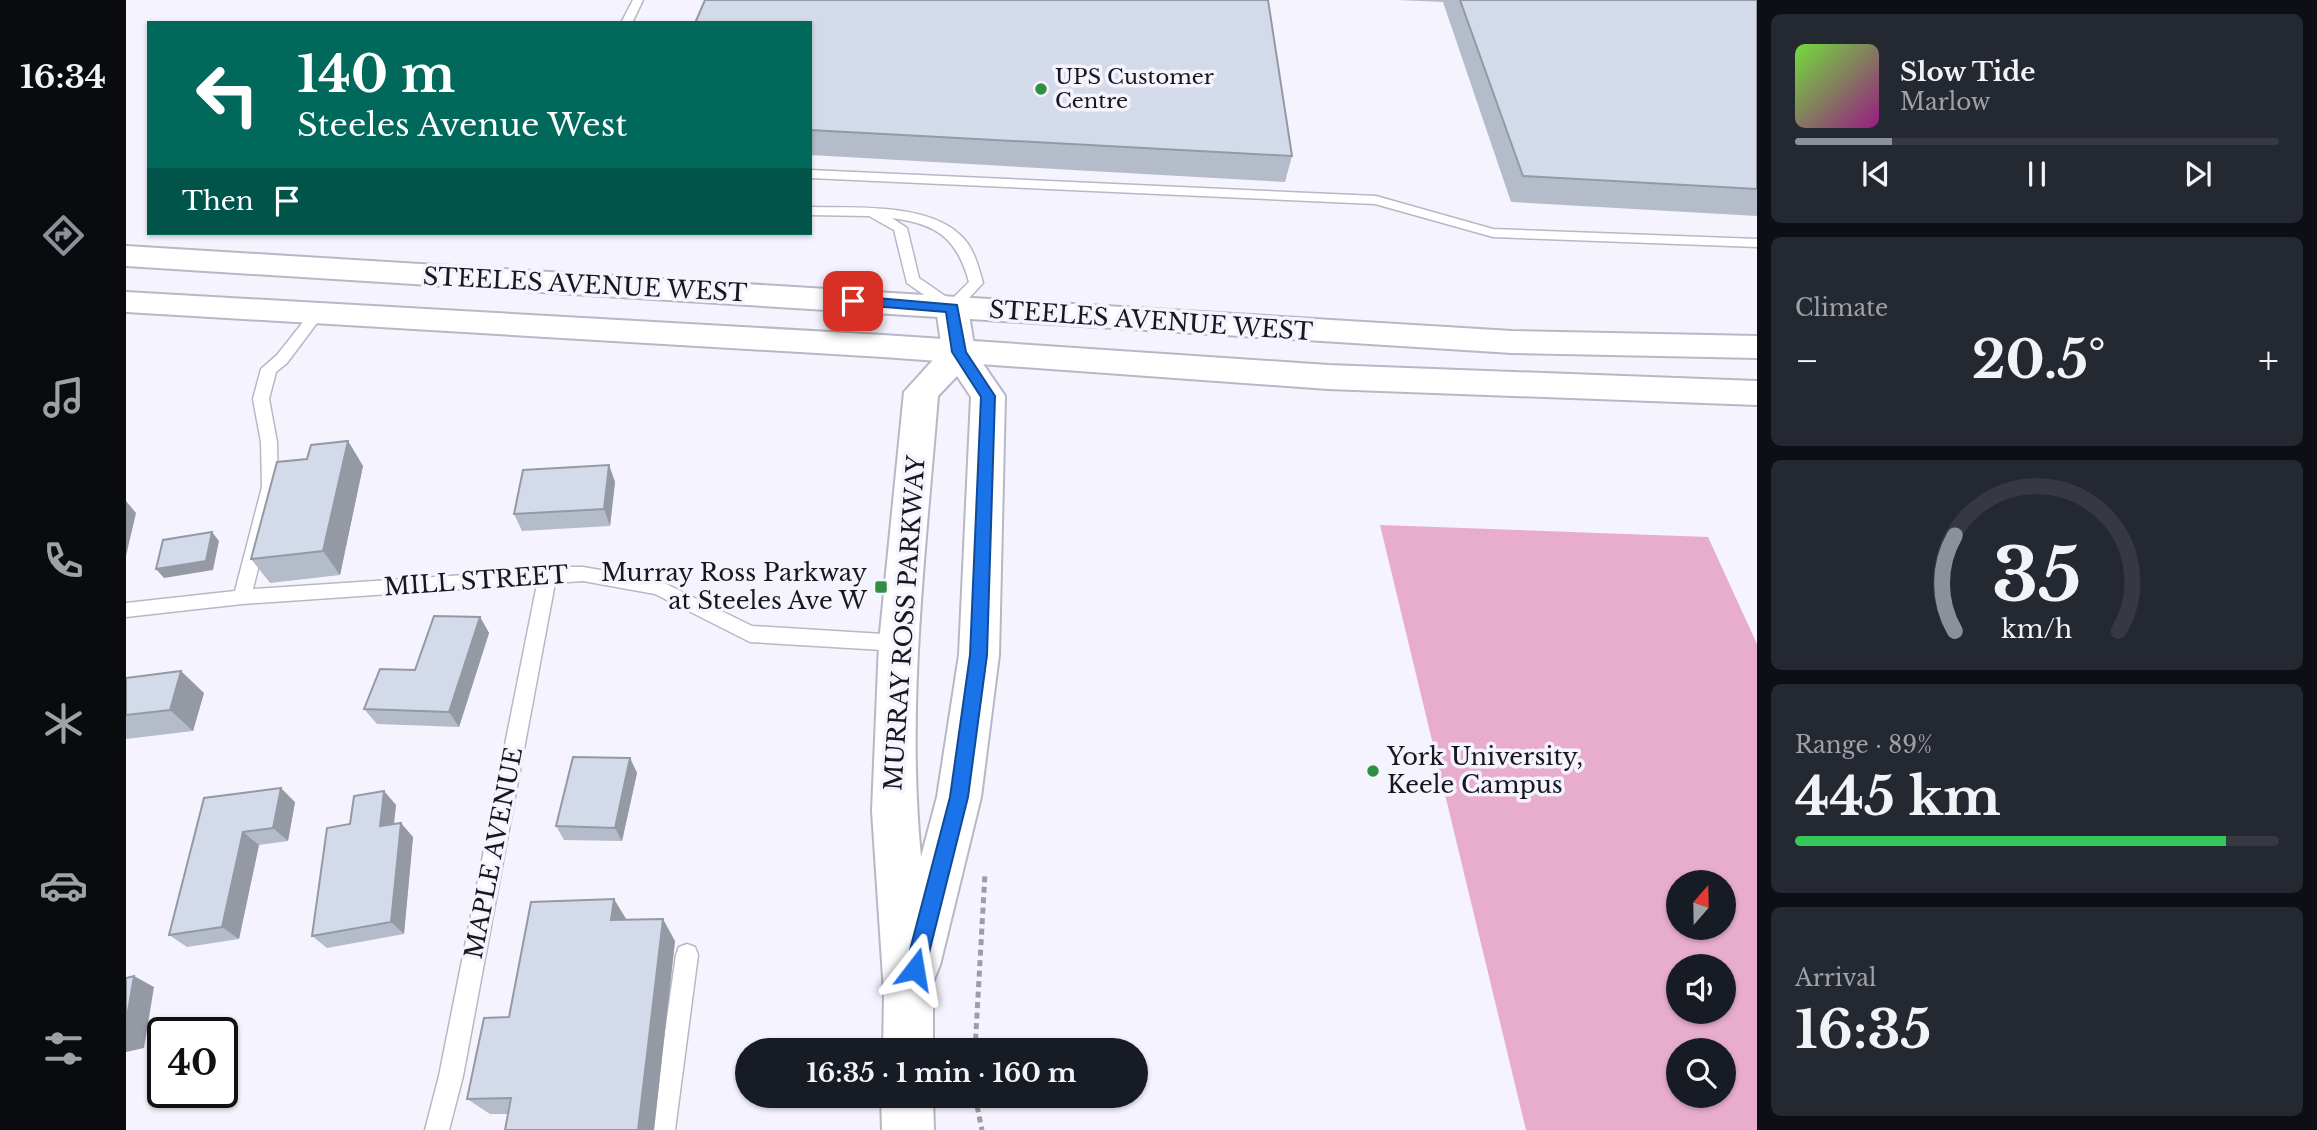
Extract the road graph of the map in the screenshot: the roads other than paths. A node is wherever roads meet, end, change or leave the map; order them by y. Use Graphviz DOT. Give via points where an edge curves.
graph roads {
  1 [pos="638,0"];
  2 [pos="627,21"];
  3 [pos="812,174"];
  4 [pos="812,211"];
  5 [pos="874,214"];
  6 [pos="1757,243"];
  7 [pos="126,256"];
  8 [pos="344,272"];
  9 [pos="126,302"];
  10 [pos="952,308"];
  11 [pos="316,315"];
  12 [pos="1757,347"];
  13 [pos="959,352"];
  14 [pos="1757,393"];
  15 [pos="548,574"];
  16 [pos="243,597"];
  17 [pos="126,610"];
  18 [pos="899,643"];
  19 [pos="687,955"];
  20 [pos="909,993"];
  21 [pos="908,1038"];
  22 [pos="907,1108"];
  23 [pos="437,1130"];
  24 [pos="663,1130"];
  25 [pos="908,1130"];
  1 -- 2 [label="lane"];
  3 -- 6 [label="lane" via="1377,200 1493,233"];
  4 -- 5 [label="lane"];
  5 -- 10 [label="lane" via="900,229 912,280"];
  5 -- 10 [label="lane" via="910,216 943,227 966,251 976,283"];
  7 -- 8 [label="main road, STEELES AVENUE WEST"];
  8 -- 10 [label="main road, STEELES AVENUE WEST"];
  8 -- 11 [label="main road"];
  9 -- 11 [label="main road, STEELES AVENUE WEST"];
  10 -- 12 [label="main road, STEELES AVENUE WEST" via="1512,342"];
  10 -- 13 [label="main road, MURRAY ROSS PARKWAY"];
  11 -- 13 [label="main road, STEELES AVENUE WEST"];
  11 -- 16 [label="lane" via="269,369 261,399 269,442 270,486"];
  13 -- 14 [label="main road, STEELES AVENUE WEST" via="1328,377"];
  13 -- 18 [label="main road, MURRAY ROSS PARKWAY" via="921,392"];
  13 -- 20 [label="main road, MURRAY ROSS PARKWAY" via="988,396 979,655 959,797"];
  15 -- 16 [label="lane, MILL STREET"];
  15 -- 18 [label="lane, MILL STREET" via="597,576 658,587 750,634"];
  15 -- 23 [label="lane, MAPLE AVENUE"];
  16 -- 17 [label="lane, MILL STREET"];
  18 -- 20 [label="main road, MURRAY ROSS PARKWAY" via="894,811"];
  19 -- 24 [label="lane"];
  20 -- 21 [label="main road, MURRAY ROSS PARKWAY"];
  22 -- 25 [label="main road"];
}
